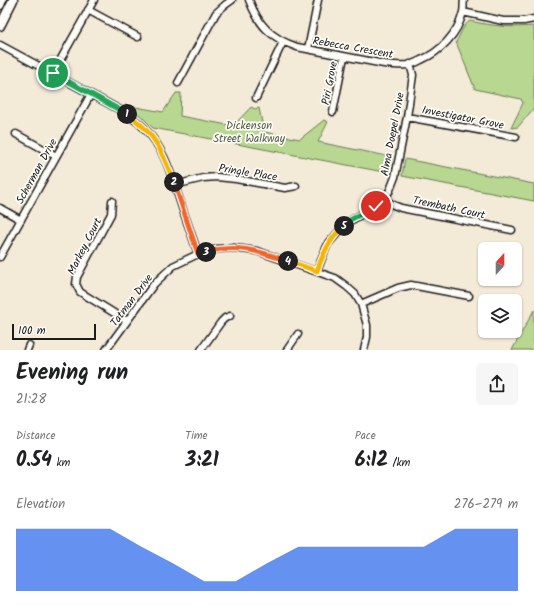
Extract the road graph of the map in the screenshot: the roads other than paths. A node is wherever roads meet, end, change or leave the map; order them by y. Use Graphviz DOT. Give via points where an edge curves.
graph roads {
  1 [pos="2,0"];
  2 [pos="13,0"];
  3 [pos="94,0"];
  4 [pos="232,0"];
  5 [pos="249,0"];
  6 [pos="318,0"];
  7 [pos="464,0"];
  8 [pos="0,5"];
  9 [pos="88,10"];
  10 [pos="463,12"];
  11 [pos="534,19"];
  12 [pos="0,26"];
  13 [pos="138,37"];
  14 [pos="283,42"];
  15 [pos="0,45"];
  16 [pos="308,49"];
  17 [pos="344,56"];
  18 [pos="410,64"];
  19 [pos="53,73"];
  20 [pos="178,83"];
  21 [pos="91,94"];
  22 [pos="256,98"];
  23 [pos="333,112"];
  24 [pos="407,117"];
  25 [pos="16,134"];
  26 [pos="516,137"];
  27 [pos="56,156"];
  28 [pos="175,185"];
  29 [pos="296,186"];
  30 [pos="384,198"];
  31 [pos="112,201"];
  32 [pos="0,208"];
  33 [pos="21,220"];
  34 [pos="512,230"];
  35 [pos="198,254"];
  36 [pos="0,257"];
  37 [pos="317,271"];
  38 [pos="469,296"];
  39 [pos="361,304"];
  40 [pos="230,316"];
  41 [pos="127,321"];
  42 [pos="298,334"];
  43 [pos="113,341"];
  44 [pos="106,350"];
  45 [pos="110,350"];
  46 [pos="202,350"];
  47 [pos="287,350"];
  48 [pos="365,350"];
  1 -- 8 [label="street"];
  2 -- 12 [label="street"];
  3 -- 9 [label="street"];
  4 -- 20 [label="street" via="216,13"];
  5 -- 14 [label="street, Rebecca Crescent" via="266,30"];
  6 -- 16 [label="street"];
  7 -- 10 [label="street, Rebecca Crescent"];
  9 -- 13 [label="street"];
  9 -- 19 [label="street"];
  10 -- 11 [label="street" via="503,21"];
  10 -- 18 [label="street, Rebecca Crescent" via="456,30 446,44 428,57"];
  14 -- 16 [label="street, Rebecca Crescent"];
  14 -- 22 [label="street"];
  15 -- 19 [label="street"];
  16 -- 17 [label="street, Rebecca Crescent"];
  17 -- 18 [label="street, Rebecca Crescent" via="384,64"];
  17 -- 23 [label="street, Piri Grove"];
  18 -- 24 [label="street, Alma Doepel Drive" via="413,75"];
  19 -- 21 [label="street"];
  21 -- 27 [label="street, Scherman Drive"];
  21 -- 28 [label="street" via="122,111 147,130 164,156"];
  24 -- 26 [label="street, Investigator Grove"];
  24 -- 30 [label="street, Alma Doepel Drive" via="395,178"];
  25 -- 27 [label="street"];
  27 -- 33 [label="street, Scherman Drive"];
  28 -- 29 [label="street, Pringle Place" via="217,177 285,188"];
  28 -- 35 [label="street"];
  30 -- 34 [label="street, Trembath Court" via="401,208"];
  30 -- 37 [label="street, Alma Doepel Drive" via="342,228 328,244"];
  31 -- 41 [label="street, Markey Court" via="111,214 77,277 76,284 80,292"];
  32 -- 33 [label="street"];
  33 -- 36 [label="street, Scherman Drive"];
  35 -- 37 [label="street, Tatman Drive" via="234,248 257,251"];
  35 -- 41 [label="street, Tatman Drive" via="173,266 154,284"];
  37 -- 39 [label="street, Tatman Drive" via="335,278 346,286"];
  38 -- 39 [label="street" via="411,285"];
  39 -- 48 [label="street, Tatman Drive" via="367,325"];
  40 -- 46 [label="street" via="221,322"];
  41 -- 43 [label="street, Tatman Drive"];
  42 -- 47 [label="street"];
  43 -- 44 [label="street, Tatman Drive"];
  43 -- 45 [label="street, Tatman Drive"];
}
